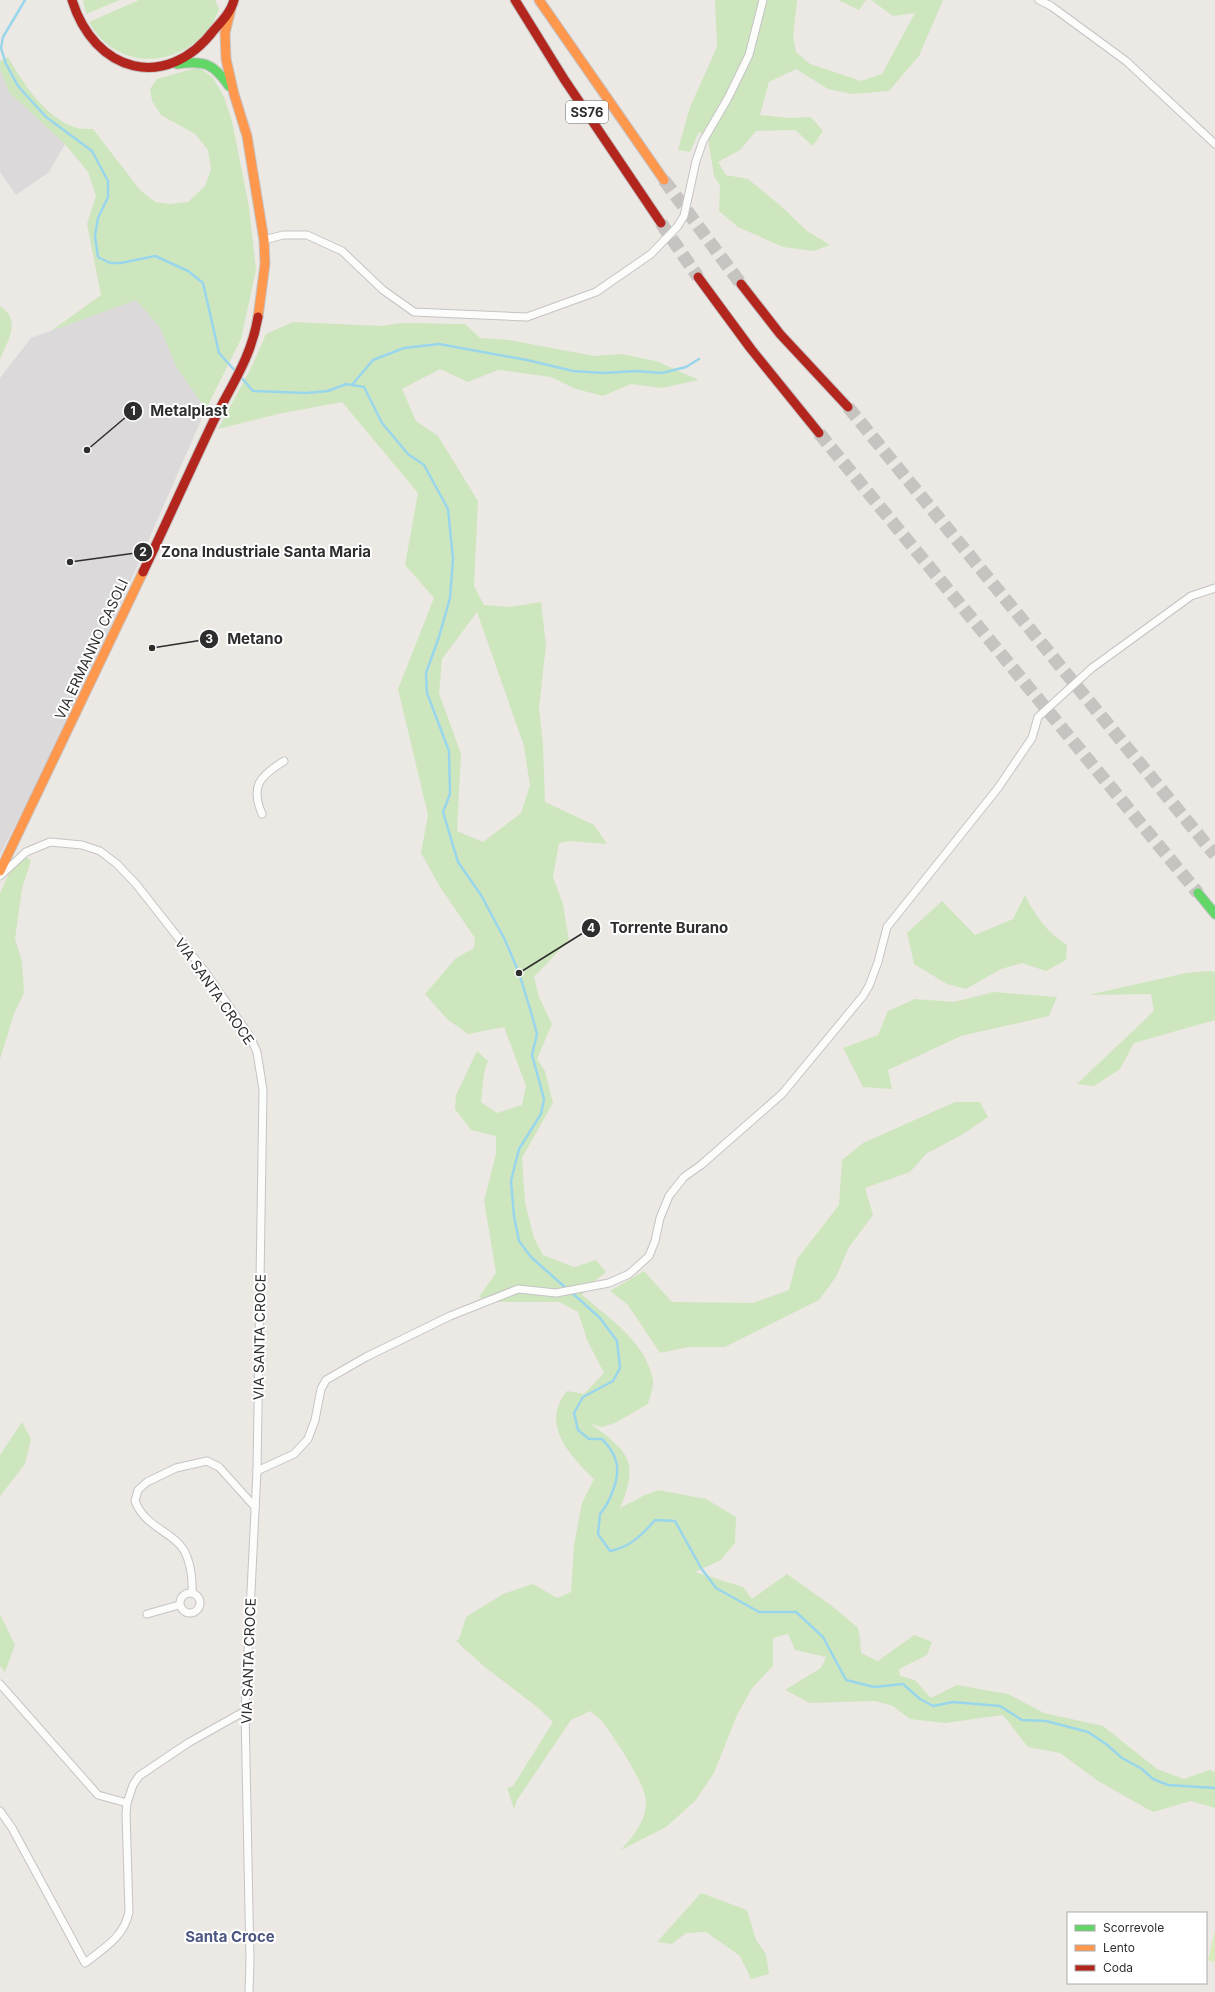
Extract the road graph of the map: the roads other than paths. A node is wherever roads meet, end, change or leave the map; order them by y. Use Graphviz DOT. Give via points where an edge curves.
graph roads {
  1 [pos="72,0"];
  2 [pos="515,0"];
  3 [pos="539,0"];
  4 [pos="763,0"];
  5 [pos="1039,0"];
  6 [pos="233,4"];
  7 [pos="169,65"];
  8 [pos="234,94"];
  9 [pos="1215,144"];
  10 [pos="664,180"];
  11 [pos="661,223"];
  12 [pos="264,240"];
  13 [pos="698,277"];
  14 [pos="741,284"];
  15 [pos="848,407"];
  16 [pos="819,433"];
  17 [pos="1215,588"];
  18 [pos="284,762"];
  19 [pos="262,814"];
  20 [pos="0,871"];
  21 [pos="0,876"];
  22 [pos="1198,893"];
  23 [pos="1215,914"];
  24 [pos="257,1471"];
  25 [pos="255,1507"];
  26 [pos="192,1593"];
  27 [pos="180,1605"];
  28 [pos="147,1614"];
  29 [pos="0,1684"];
  30 [pos="245,1711"];
  31 [pos="232,1718"];
  32 [pos="245,1726"];
  33 [pos="127,1803"];
  34 [pos="0,1811"];
  35 [pos="249,1992"];
  1 -- 7 [label="main road, VIA ERMANNO CASOLI" via="86,34 114,59 132,66 158,68"];
  2 -- 11 [label="main road, SS76"];
  3 -- 10 [label="main road, SS76"];
  4 -- 12 [label="street" via="749,55 703,141 684,216 651,254 596,292 527,316 414,312 383,290 342,251 307,235 283,234"];
  5 -- 9 [label="street" via="1126,61"];
  6 -- 7 [label="main road, VIA ERMANNO CASOLI" via="206,42"];
  6 -- 8 [label="main road, VIA ERMANNO CASOLI" via="225,39 226,59"];
  7 -- 8 [label="main road, VIA ERMANNO CASOLI" via="192,61 209,62 219,70"];
  8 -- 12 [label="main road, VIA ERMANNO CASOLI" via="247,136"];
  12 -- 20 [label="main road, VIA ERMANNO CASOLI" via="264,264 254,339"];
  13 -- 16 [label="main road" via="751,349"];
  14 -- 15 [label="main road" via="780,334"];
  17 -- 24 [label="street" via="1191,596 1092,668 1038,717 1032,738 998,788 886,927 878,962 869,986 852,1010 782,1094 684,1177 669,1196 649,1256 628,1274 609,1284 556,1293 518,1289 450,1316 366,1357 326,1380 308,1439 294,1454"];
  18 -- 19 [label="street" via="266,772 256,790"];
  21 -- 24 [label="street, VIA SANTA CROCE" via="26,852 50,842 82,845 100,850 136,884 206,973 249,1035 257,1052 263,1090"];
  22 -- 23 [label="main road"];
  24 -- 25 [label="street, VIA SANTA CROCE"];
  25 -- 26 [label="street" via="219,1467 207,1461 176,1468 147,1482 138,1490 135,1501 138,1509 150,1523 178,1542 188,1558 193,1582"];
  25 -- 30 [label="street, VIA SANTA CROCE"];
  26 -- 27 [label="street" via="182,1596"];
  26 -- 27 [label="street" via="199,1599 200,1606 196,1612 186,1613"];
  27 -- 28 [label="street"];
  29 -- 33 [label="street" via="98,1795"];
  30 -- 31 [label="street"];
  30 -- 32 [label="street, VIA SANTA CROCE"];
  31 -- 32 [label="street"];
  31 -- 33 [label="street" via="188,1743 139,1776"];
  32 -- 35 [label="street, VIA SANTA CROCE"];
  33 -- 34 [label="street" via="128,1921 115,1940 86,1963 12,1828"];
}
